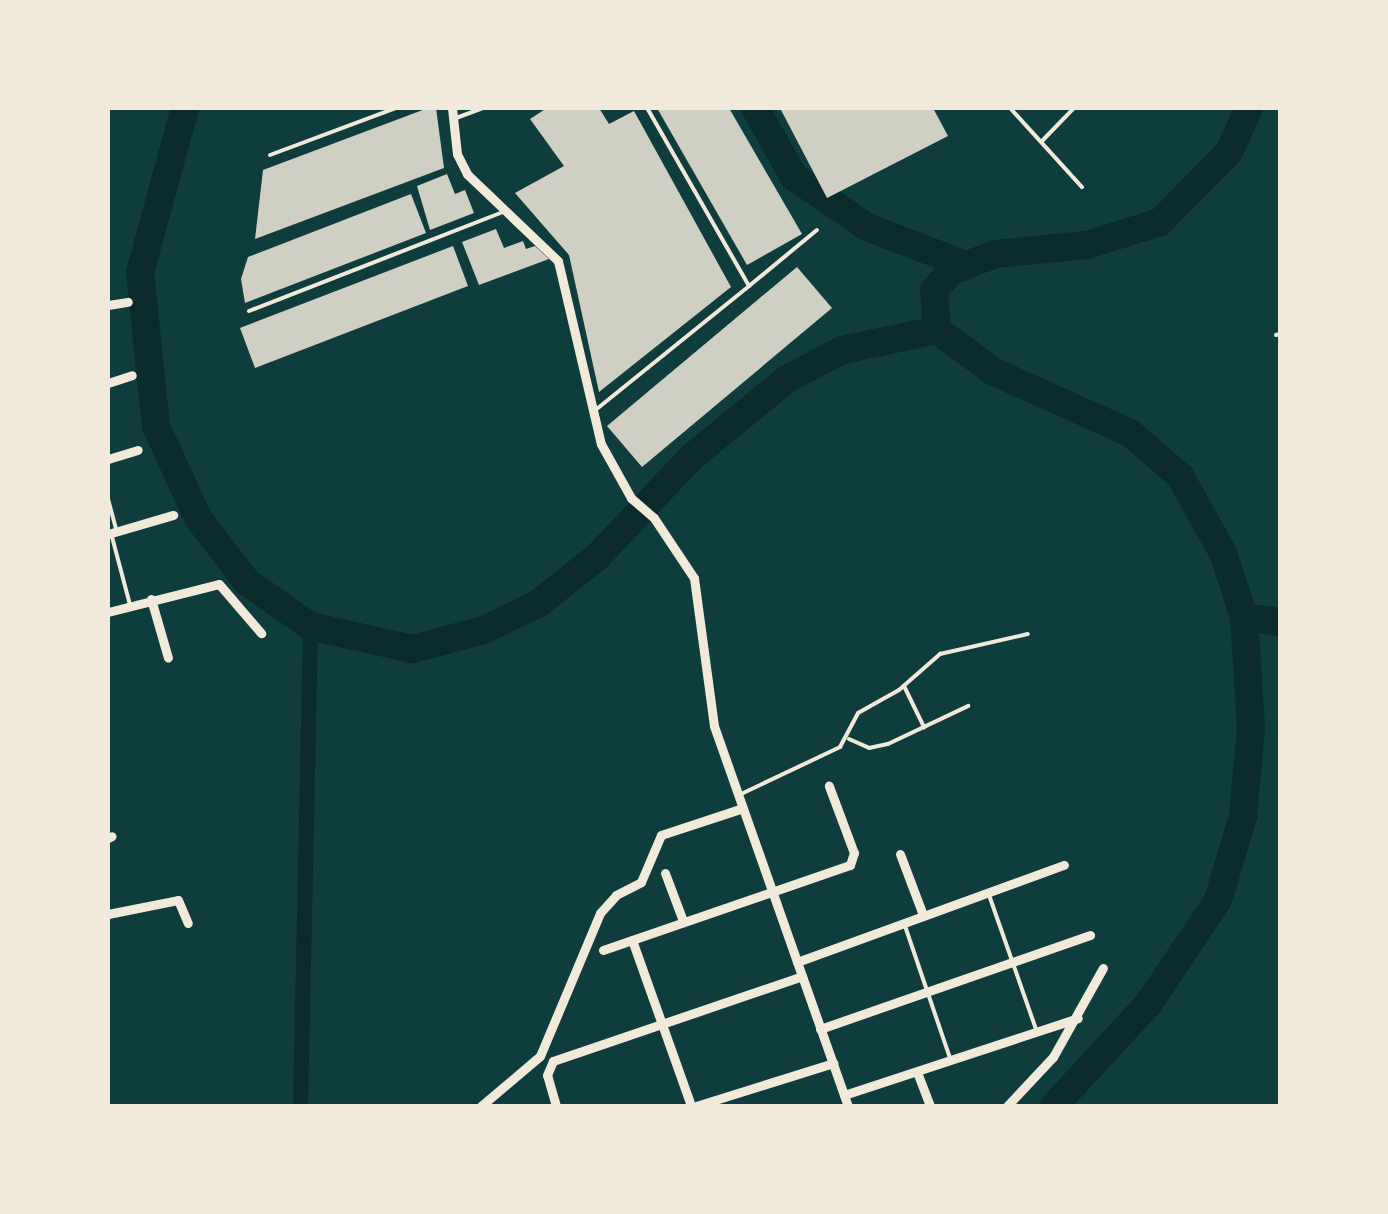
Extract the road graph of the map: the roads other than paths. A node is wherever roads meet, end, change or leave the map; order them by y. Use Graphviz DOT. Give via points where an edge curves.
graph roads {
  1 [pos="396,108"];
  2 [pos="484,108"];
  3 [pos="647,108"];
  4 [pos="1010,108"];
  5 [pos="1074,108"];
  6 [pos="453,113"];
  7 [pos="1042,141"];
  8 [pos="270,155"];
  9 [pos="1082,187"];
  10 [pos="510,209"];
  11 [pos="817,230"];
  12 [pos="748,286"];
  13 [pos="128,302"];
  14 [pos="108,304"];
  15 [pos="249,311"];
  16 [pos="132,376"];
  17 [pos="108,383"];
  18 [pos="590,415"];
  19 [pos="138,450"];
  20 [pos="108,459"];
  21 [pos="108,498"];
  22 [pos="173,515"];
  23 [pos="112,533"];
  24 [pos="151,599"];
  25 [pos="130,605"];
  26 [pos="108,612"];
  27 [pos="261,634"];
  28 [pos="1028,634"];
  29 [pos="168,658"];
  30 [pos="904,686"];
  31 [pos="968,706"];
  32 [pos="924,727"];
  33 [pos="848,738"];
  34 [pos="829,786"];
  35 [pos="739,795"];
  36 [pos="744,808"];
  37 [pos="900,854"];
  38 [pos="1064,865"];
  39 [pos="665,873"];
  40 [pos="773,891"];
  41 [pos="988,892"];
  42 [pos="108,914"];
  43 [pos="923,915"];
  44 [pos="683,921"];
  45 [pos="904,922"];
  46 [pos="188,923"];
  47 [pos="1090,934"];
  48 [pos="632,940"];
  49 [pos="603,950"];
  50 [pos="797,962"];
  51 [pos="1012,962"];
  52 [pos="1103,968"];
  53 [pos="802,976"];
  54 [pos="927,992"];
  55 [pos="1078,1018"];
  56 [pos="662,1022"];
  57 [pos="820,1028"];
  58 [pos="1037,1032"];
  59 [pos="951,1060"];
  60 [pos="832,1063"];
  61 [pos="917,1072"];
  62 [pos="844,1095"];
  63 [pos="480,1106"];
  64 [pos="556,1106"];
  65 [pos="693,1106"];
  66 [pos="848,1106"];
  67 [pos="930,1106"];
  68 [pos="1007,1106"];
  1 -- 8 [label="lane"];
  2 -- 6 [label="lane"];
  3 -- 12 [label="lane"];
  4 -- 7 [label="lane"];
  5 -- 7 [label="lane"];
  6 -- 10 [label="street" via="461,164"];
  7 -- 9 [label="lane"];
  10 -- 15 [label="lane"];
  10 -- 18 [label="street" via="558,260"];
  11 -- 12 [label="lane"];
  12 -- 18 [label="lane"];
  13 -- 14 [label="street"];
  16 -- 17 [label="street"];
  18 -- 35 [label="street" via="631,498 685,560 701,598 714,726"];
  19 -- 20 [label="street"];
  21 -- 23 [label="lane"];
  22 -- 23 [label="street"];
  23 -- 25 [label="lane"];
  24 -- 25 [label="street"];
  24 -- 27 [label="street" via="219,584"];
  24 -- 29 [label="street"];
  25 -- 26 [label="street"];
  28 -- 30 [label="lane" via="940,654"];
  30 -- 32 [label="lane"];
  30 -- 33 [label="lane" via="858,713"];
  31 -- 32 [label="lane"];
  32 -- 33 [label="lane" via="869,748"];
  33 -- 35 [label="lane" via="823,757"];
  34 -- 40 [label="street" via="852,860"];
  35 -- 36 [label="street"];
  36 -- 40 [label="street"];
  36 -- 63 [label="street" via="661,835 640,882 616,894 600,913 540,1056"];
  37 -- 43 [label="street"];
  38 -- 41 [label="street"];
  39 -- 44 [label="street"];
  40 -- 44 [label="street"];
  40 -- 50 [label="street"];
  41 -- 43 [label="street"];
  41 -- 51 [label="lane"];
  42 -- 46 [label="street" via="178,900"];
  43 -- 45 [label="street"];
  44 -- 48 [label="street"];
  45 -- 50 [label="street"];
  45 -- 54 [label="lane"];
  47 -- 51 [label="street"];
  48 -- 49 [label="street"];
  48 -- 56 [label="street"];
  50 -- 53 [label="street"];
  51 -- 54 [label="street"];
  51 -- 58 [label="lane"];
  52 -- 55 [label="street"];
  53 -- 56 [label="street"];
  53 -- 57 [label="street"];
  54 -- 57 [label="street"];
  54 -- 59 [label="lane"];
  55 -- 58 [label="street"];
  55 -- 68 [label="street" via="1041,1074"];
  56 -- 64 [label="street" via="553,1060 546,1075"];
  56 -- 65 [label="street"];
  57 -- 60 [label="street"];
  58 -- 59 [label="street"];
  59 -- 61 [label="street"];
  60 -- 62 [label="street"];
  60 -- 65 [label="street"];
  61 -- 62 [label="street"];
  61 -- 67 [label="street"];
  62 -- 66 [label="street"];
}
